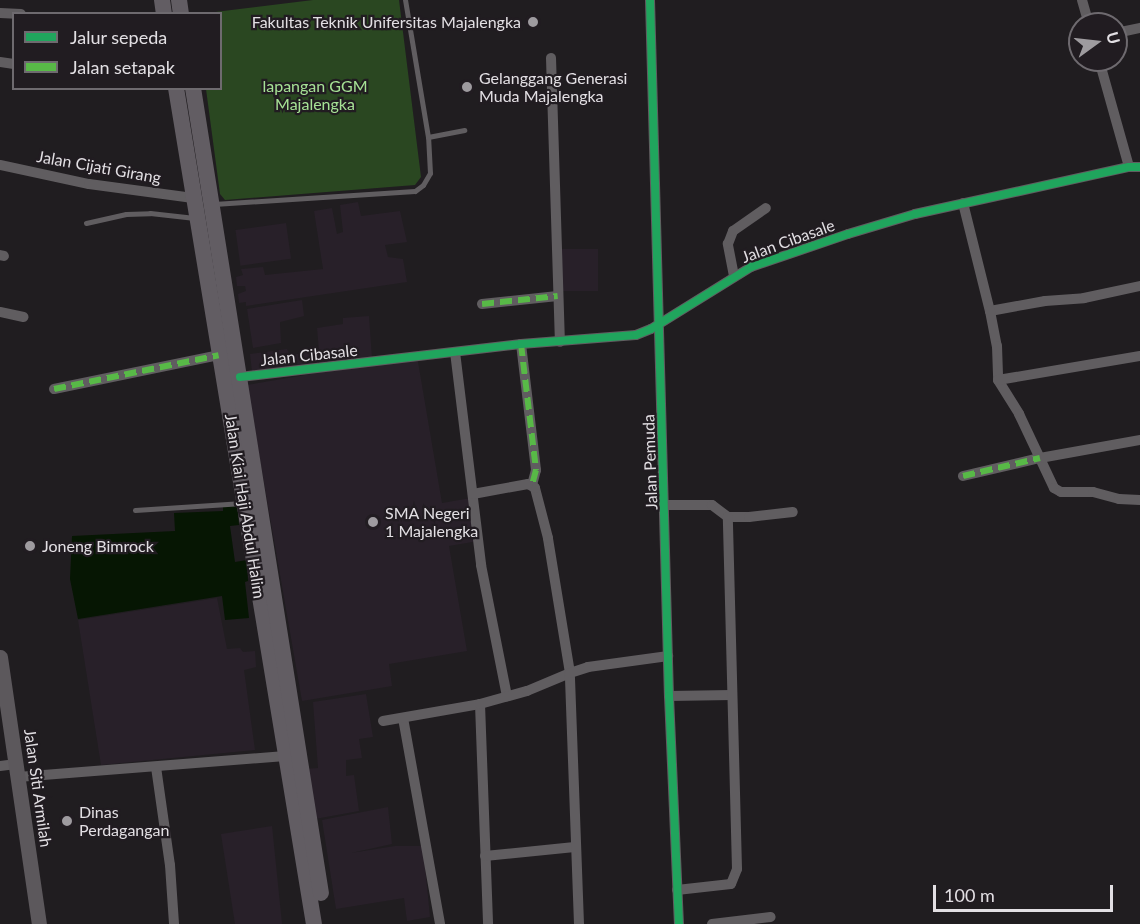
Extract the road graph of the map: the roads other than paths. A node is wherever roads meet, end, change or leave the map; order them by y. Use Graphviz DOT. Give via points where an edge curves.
graph roads {
  1 [pos="405,0"];
  2 [pos="650,0"];
  3 [pos="551,58"];
  4 [pos="1103,72"];
  5 [pos="176,90"];
  6 [pos="193,90"];
  7 [pos="464,130"];
  8 [pos="428,137"];
  9 [pos="0,165"];
  10 [pos="1135,167"];
  11 [pos="193,198"];
  12 [pos="963,203"];
  13 [pos="210,205"];
  14 [pos="766,208"];
  15 [pos="196,218"];
  16 [pos="86,223"];
  17 [pos="734,276"];
  18 [pos="1140,286"];
  19 [pos="558,296"];
  20 [pos="482,304"];
  21 [pos="990,311"];
  22 [pos="0,312"];
  23 [pos="23,317"];
  24 [pos="659,322"];
  25 [pos="560,342"];
  26 [pos="521,344"];
  27 [pos="455,352"];
  28 [pos="219,355"];
  29 [pos="1140,356"];
  30 [pos="240,377"];
  31 [pos="998,380"];
  32 [pos="54,389"];
  33 [pos="1140,440"];
  34 [pos="1040,458"];
  35 [pos="963,476"];
  36 [pos="532,485"];
  37 [pos="472,494"];
  38 [pos="1140,500"];
  39 [pos="245,503"];
  40 [pos="665,505"];
  41 [pos="135,510"];
  42 [pos="793,512"];
  43 [pos="728,517"];
  44 [pos="668,656"];
  45 [pos="0,657"];
  46 [pos="570,673"];
  47 [pos="732,695"];
  48 [pos="507,696"];
  49 [pos="669,696"];
  50 [pos="480,704"];
  51 [pos="403,718"];
  52 [pos="5,721"];
  53 [pos="383,721"];
  54 [pos="285,756"];
  55 [pos="0,766"];
  56 [pos="156,767"];
  57 [pos="17,771"];
  58 [pos="575,846"];
  59 [pos="485,856"];
  60 [pos="677,890"];
  61 [pos="771,916"];
  62 [pos="749,922"];
  63 [pos="39,924"];
  64 [pos="174,924"];
  65 [pos="314,924"];
  66 [pos="326,924"];
  67 [pos="440,924"];
  68 [pos="488,924"];
  69 [pos="579,924"];
  70 [pos="679,924"];
  71 [pos="712,924"];
  1 -- 8 [label="lane"];
  2 -- 24 [label="street, Jalan Pemuda"];
  3 -- 19 [label="street"];
  4 -- 10 [label="street"];
  5 -- 11 [label="main road, Jalan Kiai Haji Abdul Halim"];
  6 -- 13 [label="main road, Jalan Kiai Haji Abdul Halim"];
  7 -- 8 [label="lane"];
  8 -- 13 [label="lane" via="430,173 415,191"];
  9 -- 11 [label="street, Jalan Cijati Girang" via="89,184"];
  10 -- 12 [label="street, Jalan Cibasale"];
  11 -- 15 [label="main road, Jalan Kiai Haji Abdul Halim"];
  12 -- 17 [label="street, Jalan Cibasale" via="848,234 774,258"];
  12 -- 21 [label="street"];
  13 -- 30 [label="main road, Jalan Kiai Haji Abdul Halim"];
  14 -- 17 [label="street" via="733,231 728,244"];
  15 -- 16 [label="lane" via="126,214"];
  15 -- 28 [label="main road, Jalan Kiai Haji Abdul Halim"];
  17 -- 24 [label="street, Jalan Cibasale"];
  18 -- 21 [label="street"];
  19 -- 20 [label="street"];
  19 -- 25 [label="street"];
  21 -- 31 [label="street" via="997,345"];
  22 -- 23 [label="street"];
  24 -- 25 [label="street, Jalan Cibasale" via="636,334"];
  24 -- 40 [label="street, Jalan Pemuda"];
  25 -- 26 [label="street, Jalan Cibasale"];
  26 -- 27 [label="street, Jalan Cibasale"];
  26 -- 36 [label="street" via="536,470"];
  27 -- 30 [label="street, Jalan Cibasale"];
  27 -- 37 [label="street"];
  28 -- 32 [label="street"];
  28 -- 39 [label="main road, Jalan Kiai Haji Abdul Halim"];
  29 -- 31 [label="street"];
  30 -- 66 [label="main road, Jalan Kiai Haji Abdul Halim"];
  31 -- 34 [label="street"];
  33 -- 34 [label="street"];
  34 -- 35 [label="street"];
  34 -- 38 [label="street" via="1057,490"];
  36 -- 37 [label="street"];
  36 -- 46 [label="street" via="539,496"];
  37 -- 48 [label="street" via="481,565"];
  39 -- 41 [label="lane"];
  39 -- 54 [label="main road, Jalan Kiai Haji Abdul Halim"];
  40 -- 43 [label="street" via="712,505"];
  40 -- 44 [label="street, Jalan Pemuda"];
  42 -- 43 [label="street"];
  43 -- 47 [label="street"];
  44 -- 46 [label="street"];
  44 -- 49 [label="street, Jalan Pemuda"];
  45 -- 52 [label="main road, Jalan Siti Armilah"];
  46 -- 48 [label="street"];
  46 -- 58 [label="street"];
  47 -- 49 [label="street"];
  47 -- 60 [label="street" via="735,879 721,887"];
  48 -- 50 [label="street"];
  49 -- 60 [label="street, Jalan Pemuda"];
  50 -- 51 [label="street"];
  50 -- 59 [label="street"];
  51 -- 53 [label="street"];
  51 -- 67 [label="street"];
  52 -- 57 [label="main road, Jalan Siti Armilah"];
  54 -- 56 [label="street"];
  54 -- 65 [label="main road, Jalan Kiai Haji Abdul Halim"];
  55 -- 57 [label="street"];
  56 -- 57 [label="street"];
  56 -- 64 [label="street"];
  57 -- 63 [label="main road, Jalan Siti Armilah"];
  58 -- 59 [label="street"];
  58 -- 69 [label="street"];
  59 -- 68 [label="street"];
  60 -- 70 [label="street, Jalan Pemuda"];
  61 -- 62 [label="street"];
  62 -- 71 [label="street"];
}
